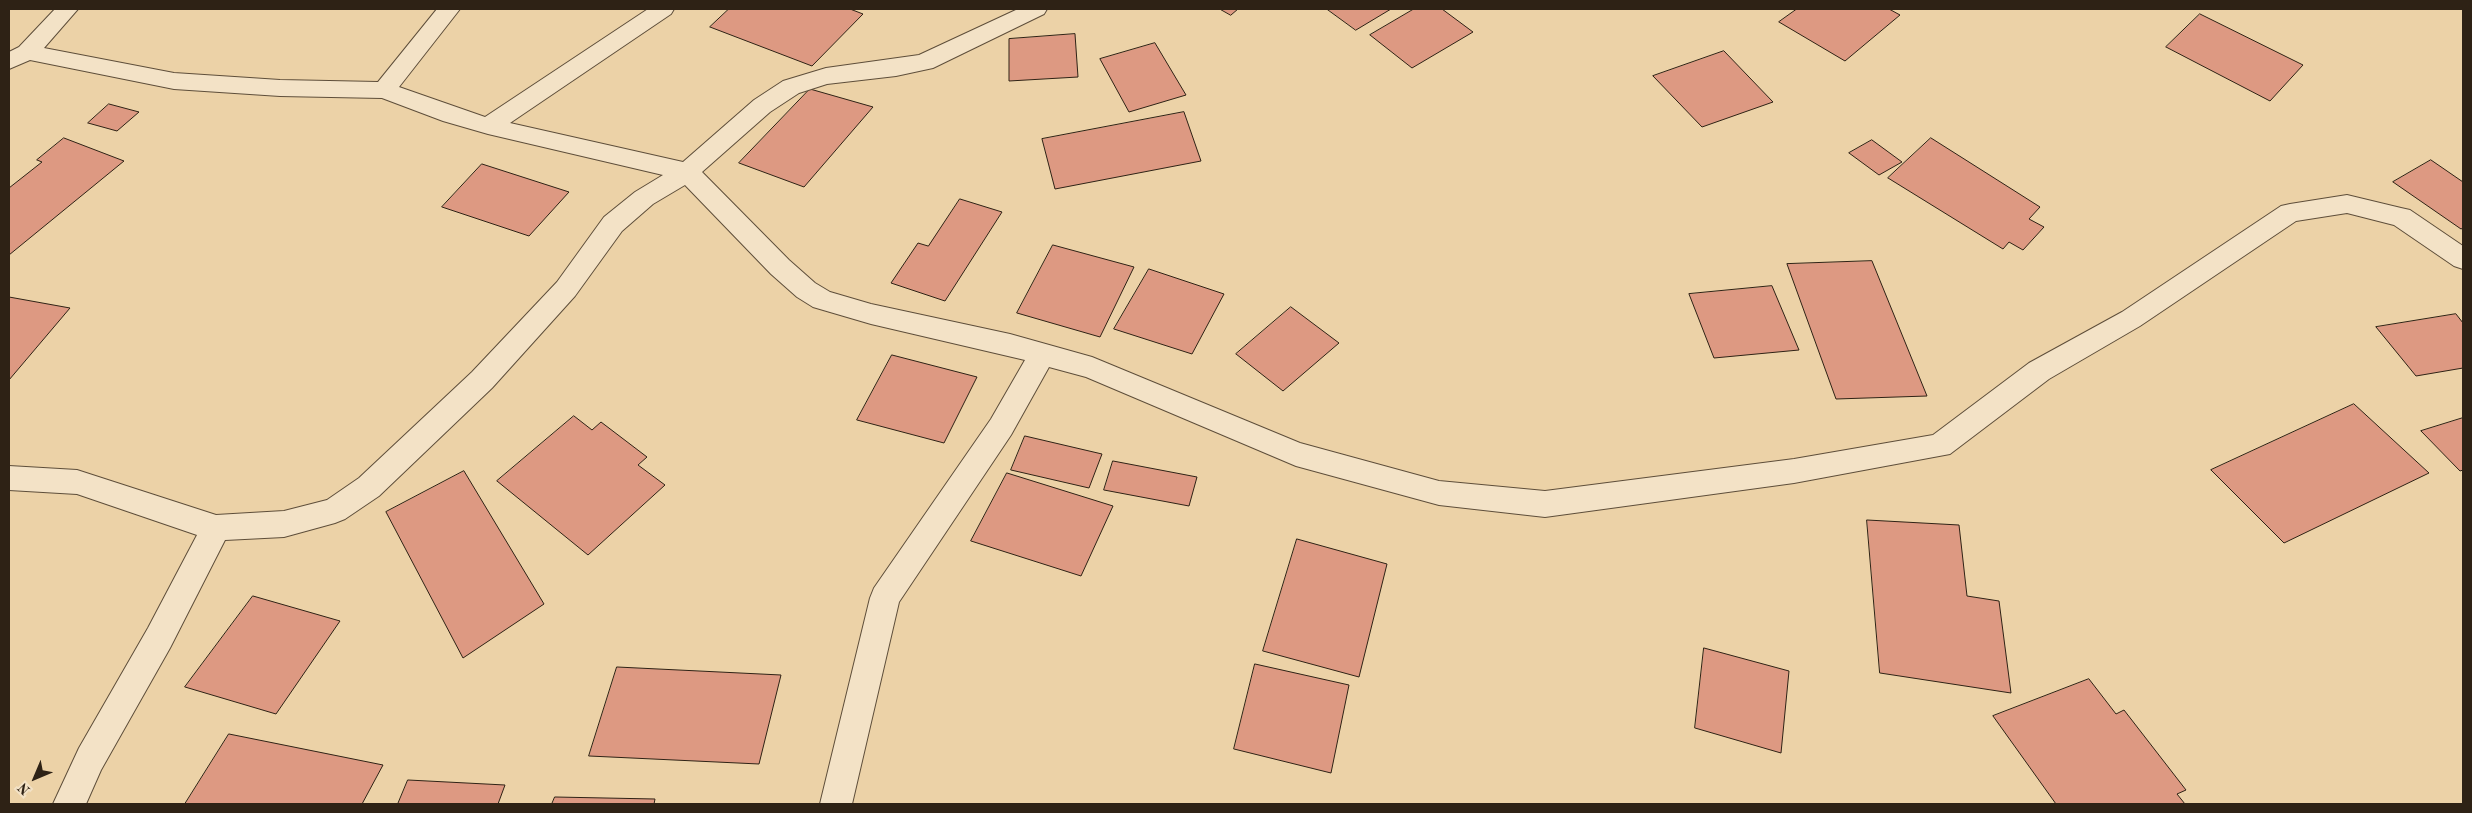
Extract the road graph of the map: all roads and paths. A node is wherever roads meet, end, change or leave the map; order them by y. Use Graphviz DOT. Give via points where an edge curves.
graph roads {
  1 [pos="66,9"];
  2 [pos="449,9"];
  3 [pos="662,9"];
  4 [pos="1036,9"];
  5 [pos="18,57"];
  6 [pos="384,90"];
  7 [pos="488,126"];
  8 [pos="687,172"];
  9 [pos="2463,258"];
  10 [pos="1042,354"];
  11 [pos="9,478"];
  12 [pos="216,528"];
  13 [pos="70,804"];
  14 [pos="836,804"];
  1 -- 5 [label="street"];
  2 -- 6 [label="street"];
  3 -- 7 [label="street"];
  4 -- 8 [label="street" via="925,62 826,76 790,87 762,106"];
  5 -- 6 [label="street" via="174,81"];
  6 -- 7 [label="street"];
  7 -- 8 [label="street"];
  8 -- 10 [label="street" via="780,267 822,300"];
  8 -- 12 [label="street" via="644,198 614,224 566,289 495,366 370,487 335,510 284,524"];
  9 -- 10 [label="street" via="2401,217 2347,204 2290,213 2131,319 2039,371 1940,446 1794,471 1544,504 1439,493 1296,454 1092,368"];
  10 -- 14 [label="street" via="1001,427 885,598"];
  11 -- 12 [label="street" via="77,482"];
  12 -- 13 [label="street" via="160,638 90,759"];
}
